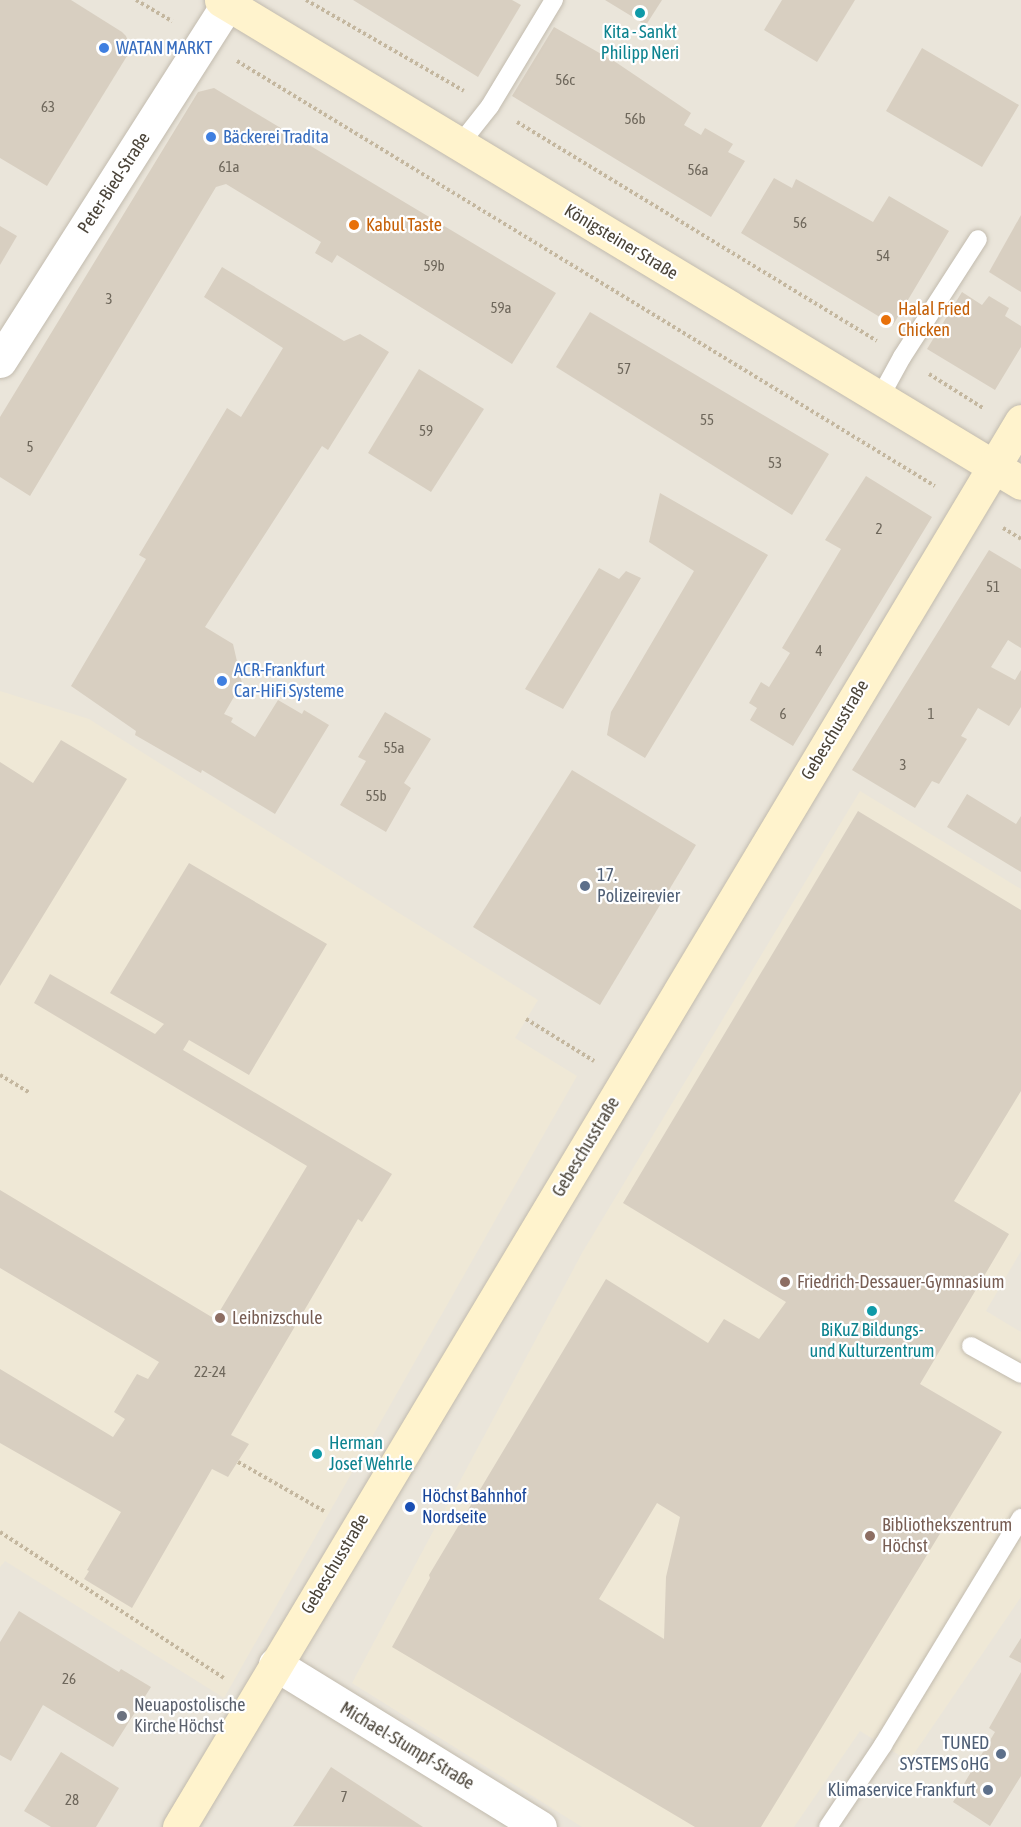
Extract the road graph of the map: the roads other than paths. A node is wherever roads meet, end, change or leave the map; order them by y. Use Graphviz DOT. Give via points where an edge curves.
graph roads {
  1 [pos="554,0"];
  2 [pos="226,1"];
  3 [pos="460,144"];
  4 [pos="978,239"];
  5 [pos="0,361"];
  6 [pos="879,399"];
  7 [pos="1019,425"];
  8 [pos="993,467"];
  9 [pos="1021,483"];
  10 [pos="971,1346"];
  11 [pos="1021,1374"];
  12 [pos="1021,1518"];
  13 [pos="275,1664"];
  14 [pos="179,1827"];
  15 [pos="540,1827"];
  16 [pos="828,1827"];
  1 -- 3 [label="lane" via="490,106"];
  2 -- 3 [label="street, Königsteiner Straße"];
  2 -- 5 [label="street, Peter-Bied-Straße"];
  3 -- 6 [label="street, Königsteiner Straße"];
  4 -- 6 [label="lane"];
  6 -- 8 [label="street, Königsteiner Straße"];
  7 -- 8 [label="street, Gebeschusstraße"];
  8 -- 9 [label="street, Königsteiner Straße"];
  8 -- 13 [label="street, Gebeschusstraße"];
  10 -- 11 [label="lane"];
  12 -- 16 [label="lane" via="883,1745"];
  13 -- 14 [label="street, Gebeschusstraße"];
  13 -- 15 [label="street, Michael-Stumpf-Straße"];
}
